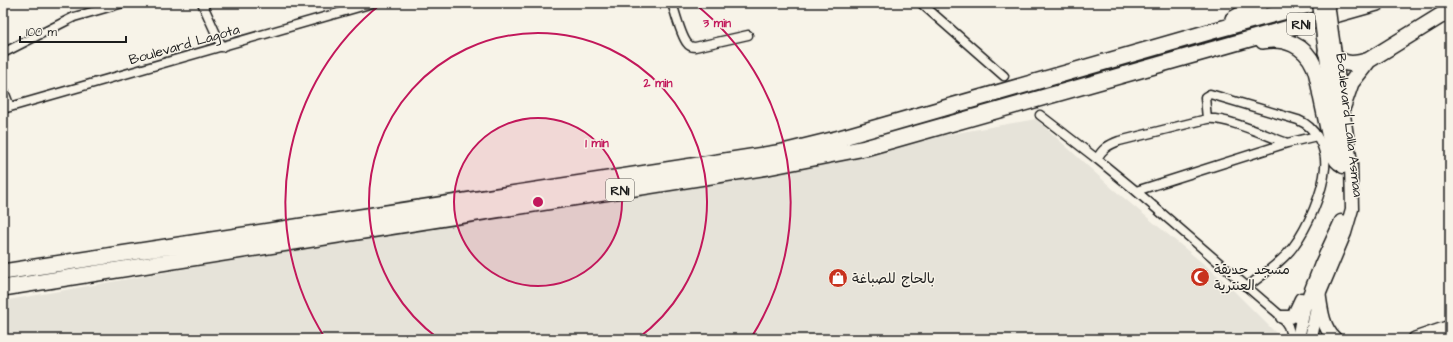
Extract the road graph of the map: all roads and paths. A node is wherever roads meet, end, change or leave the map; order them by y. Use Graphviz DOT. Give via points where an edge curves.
graph roads {
  1 [pos="123,3"];
  2 [pos="202,3"];
  3 [pos="373,3"];
  4 [pos="672,3"];
  5 [pos="921,3"];
  6 [pos="1261,3"];
  7 [pos="1316,3"];
  8 [pos="1319,3"];
  9 [pos="1328,3"];
  10 [pos="1377,3"];
  11 [pos="98,6"];
  12 [pos="1450,10"];
  13 [pos="1216,30"];
  14 [pos="748,35"];
  15 [pos="1327,35"];
  16 [pos="1226,46"];
  17 [pos="222,47"];
  18 [pos="3,53"];
  19 [pos="1331,55"];
  20 [pos="1369,60"];
  21 [pos="1004,76"];
  22 [pos="3,89"];
  23 [pos="1343,106"];
  24 [pos="6,108"];
  25 [pos="1040,115"];
  26 [pos="1207,119"];
  27 [pos="1317,136"];
  28 [pos="1287,143"];
  29 [pos="1097,159"];
  30 [pos="1342,164"];
  31 [pos="1136,191"];
  32 [pos="1322,264"];
  33 [pos="3,272"];
  34 [pos="1247,287"];
  35 [pos="3,288"];
  36 [pos="1319,295"];
  37 [pos="1282,317"];
  38 [pos="1450,327"];
  39 [pos="1292,339"];
  40 [pos="1298,339"];
  41 [pos="1311,339"];
  42 [pos="1335,339"];
  43 [pos="1415,339"];
  1 -- 11 [label="street"];
  2 -- 17 [label="street"];
  3 -- 17 [label="street, Boulevard Lagota"];
  4 -- 14 [label="street" via="684,40 692,47"];
  5 -- 21 [label="street"];
  6 -- 13 [label="highway"];
  7 -- 13 [label="highway, RN1"];
  8 -- 15 [label="main road, Boulevard Lalla Asmaa, bridge"];
  9 -- 15 [label="main road, Boulevard Lalla Asmaa, bridge"];
  10 -- 16 [label="highway, RN1"];
  11 -- 18 [label="street"];
  12 -- 20 [label="highway"];
  13 -- 33 [label="highway, RN1" via="783,152"];
  15 -- 19 [label="main road, Boulevard Lalla Asmaa"];
  16 -- 30 [label="highway" via="1277,39 1300,48 1314,65 1331,145 1336,159"];
  16 -- 35 [label="highway, RN1" via="865,148 813,159"];
  17 -- 24 [label="street, Boulevard Lagota"];
  19 -- 20 [label="highway" via="1348,64"];
  19 -- 23 [label="main road, Boulevard Lalla Asmaa"];
  19 -- 30 [label="main road, Boulevard Lalla Asmaa"];
  20 -- 23 [label="highway" via="1351,83"];
  22 -- 24 [label="street"];
  23 -- 36 [label="main road, Boulevard Lalla Asmaa" via="1351,163 1352,209 1345,233"];
  25 -- 29 [label="street"];
  26 -- 27 [label="street" via="1204,100 1210,94 1305,122"];
  26 -- 28 [label="street" via="1218,119"];
  26 -- 29 [label="street" via="1119,141 1102,150"];
  27 -- 28 [label="street"];
  27 -- 34 [label="street" via="1323,151 1325,168 1311,215 1293,248"];
  28 -- 31 [label="street"];
  29 -- 31 [label="street"];
  30 -- 32 [label="main road, Boulevard Lalla Asmaa" via="1346,201 1344,212"];
  31 -- 34 [label="street"];
  32 -- 37 [label="main road" via="1312,274 1294,314 1291,317"];
  32 -- 40 [label="main road, Boulevard Lalla Asmaa" via="1304,308"];
  34 -- 37 [label="street"];
  36 -- 41 [label="main road, Boulevard Lalla Asmaa"];
  36 -- 42 [label="main road" via="1328,329"];
  37 -- 39 [label="street"];
  38 -- 43 [label="main road"];
}
